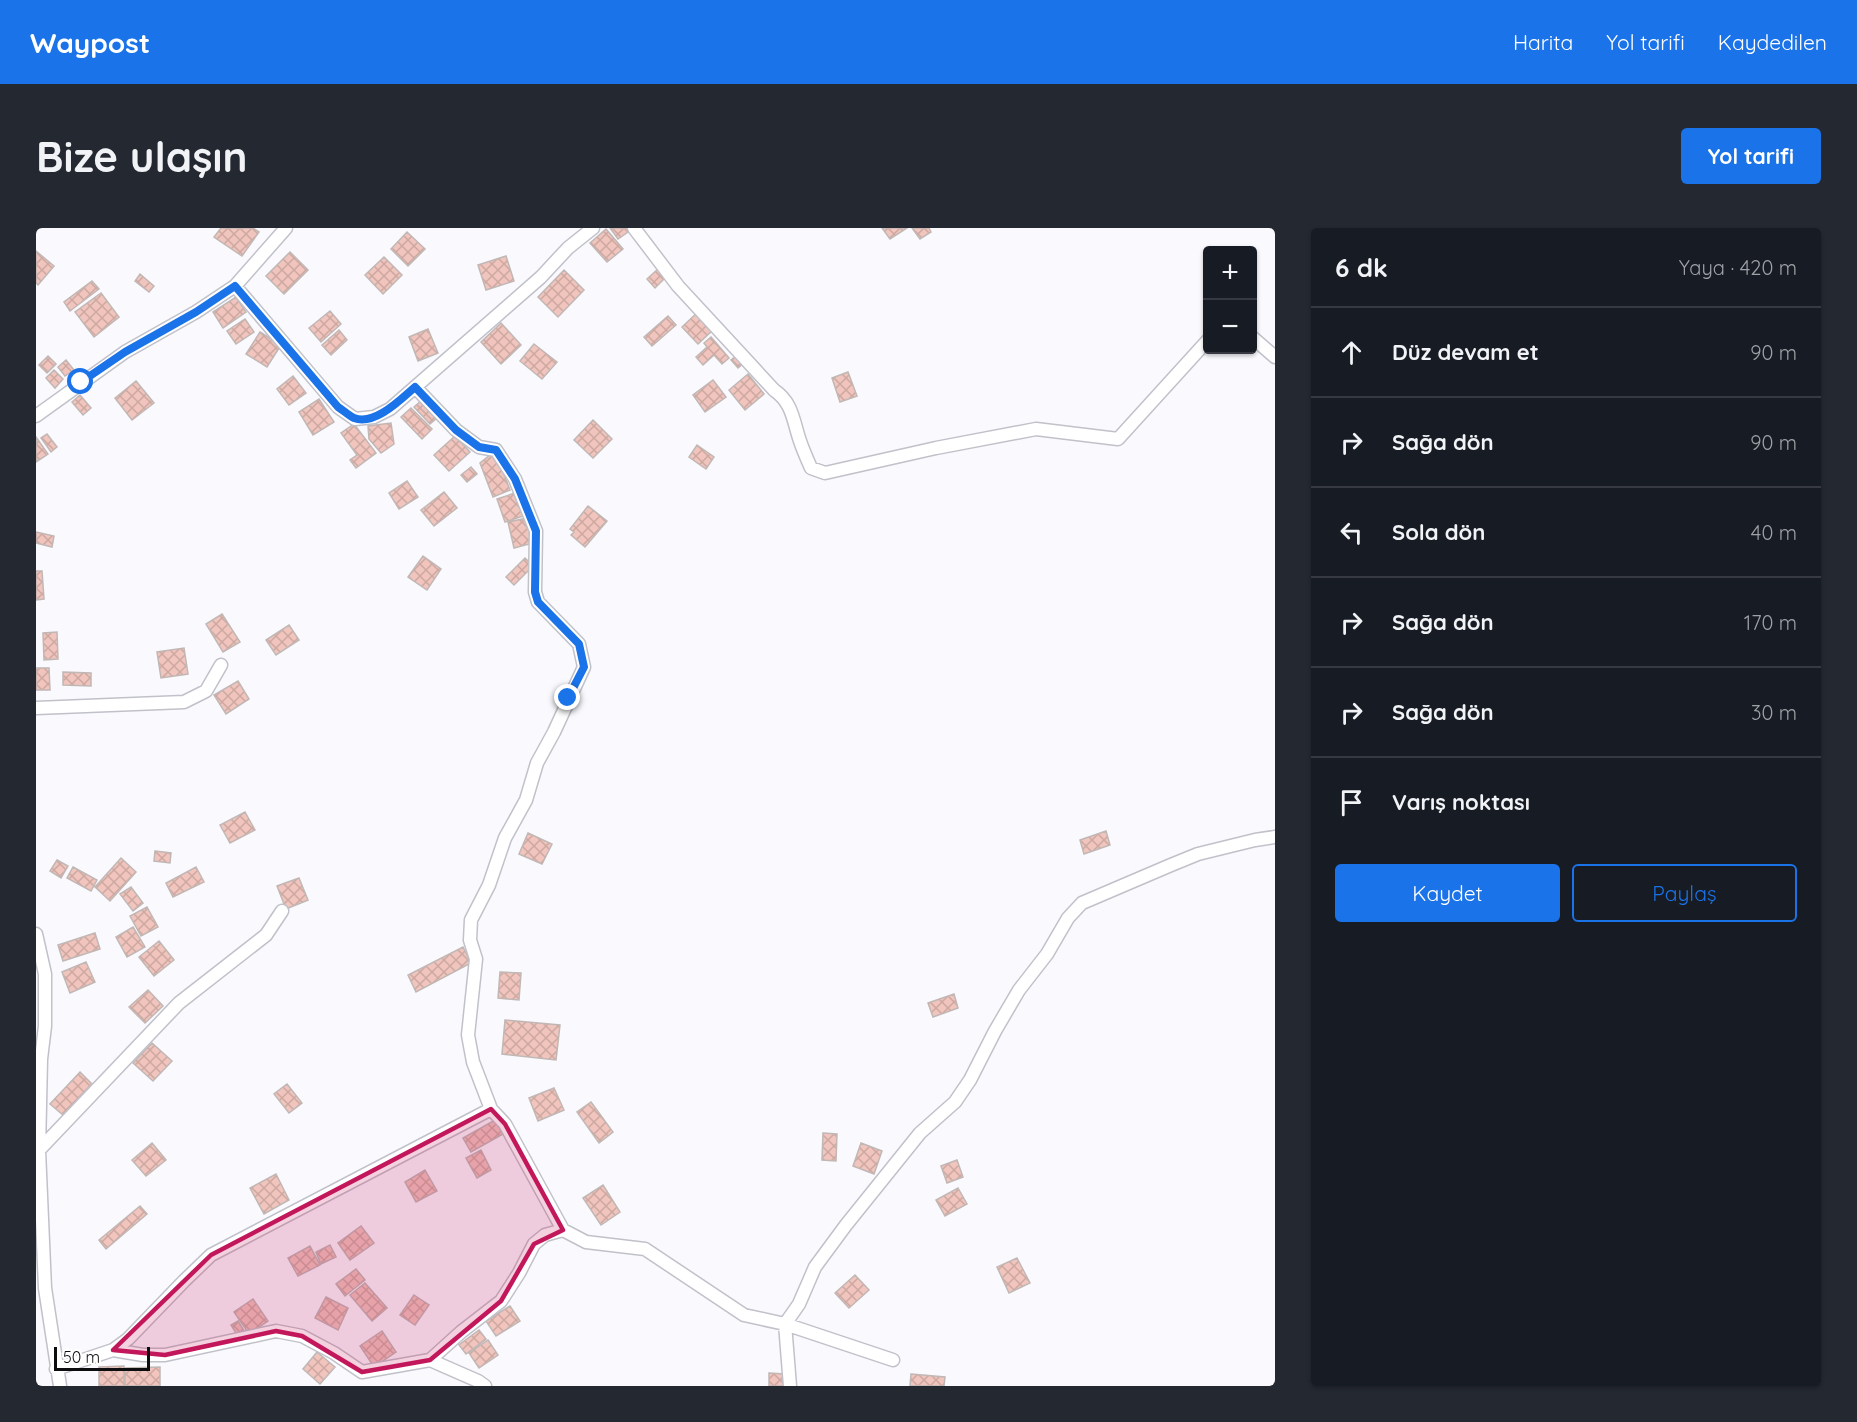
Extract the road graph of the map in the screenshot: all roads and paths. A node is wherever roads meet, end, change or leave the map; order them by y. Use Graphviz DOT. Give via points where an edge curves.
graph roads {
  1 [pos="286,228"];
  2 [pos="593,228"];
  3 [pos="634,228"];
  4 [pos="235,286"];
  5 [pos="1257,341"];
  6 [pos="1203,346"];
  7 [pos="1275,357"];
  8 [pos="415,387"];
  9 [pos="36,416"];
  10 [pos="221,665"];
  11 [pos="36,708"];
  12 [pos="1275,837"];
  13 [pos="282,911"];
  14 [pos="36,934"];
  15 [pos="491,1109"];
  16 [pos="39,1150"];
  17 [pos="563,1230"];
  18 [pos="785,1324"];
  19 [pos="113,1350"];
  20 [pos="430,1360"];
  21 [pos="893,1360"];
  22 [pos="56,1369"];
  23 [pos="60,1386"];
  24 [pos="485,1386"];
  25 [pos="790,1386"];
  1 -- 4 [label="street"];
  2 -- 8 [label="street"];
  3 -- 6 [label="street" via="678,286 784,397 792,410 810,468 825,473 1036,429 1118,439"];
  4 -- 8 [label="street" via="338,407 355,419 374,417 390,409"];
  4 -- 9 [label="street" via="125,352"];
  5 -- 7 [label="street"];
  8 -- 15 [label="street" via="456,430 479,447 496,450 515,479 536,531 538,602 579,644 584,667 537,763 526,800 505,838 489,885 471,920 470,940 476,959 468,1035 473,1062"];
  10 -- 11 [label="street" via="206,691 184,702"];
  12 -- 18 [label="street" via="1198,854 1082,903 1019,990 955,1102 920,1133 846,1225 815,1267 799,1304"];
  13 -- 16 [label="street" via="266,935 179,1003"];
  14 -- 16 [label="street" via="45,974"];
  15 -- 17 [label="street" via="505,1124"];
  15 -- 19 [label="street" via="211,1256"];
  16 -- 22 [label="street" via="45,1288"];
  17 -- 18 [label="street" via="586,1242 645,1249 744,1315"];
  17 -- 20 [label="street" via="545,1235 534,1244 501,1301"];
  18 -- 21 [label="street"];
  18 -- 25 [label="street"];
  19 -- 20 [label="street" via="165,1355 276,1331 303,1336 362,1372"];
  19 -- 22 [label="street"];
  20 -- 24 [label="street"];
  22 -- 23 [label="street"];
}
